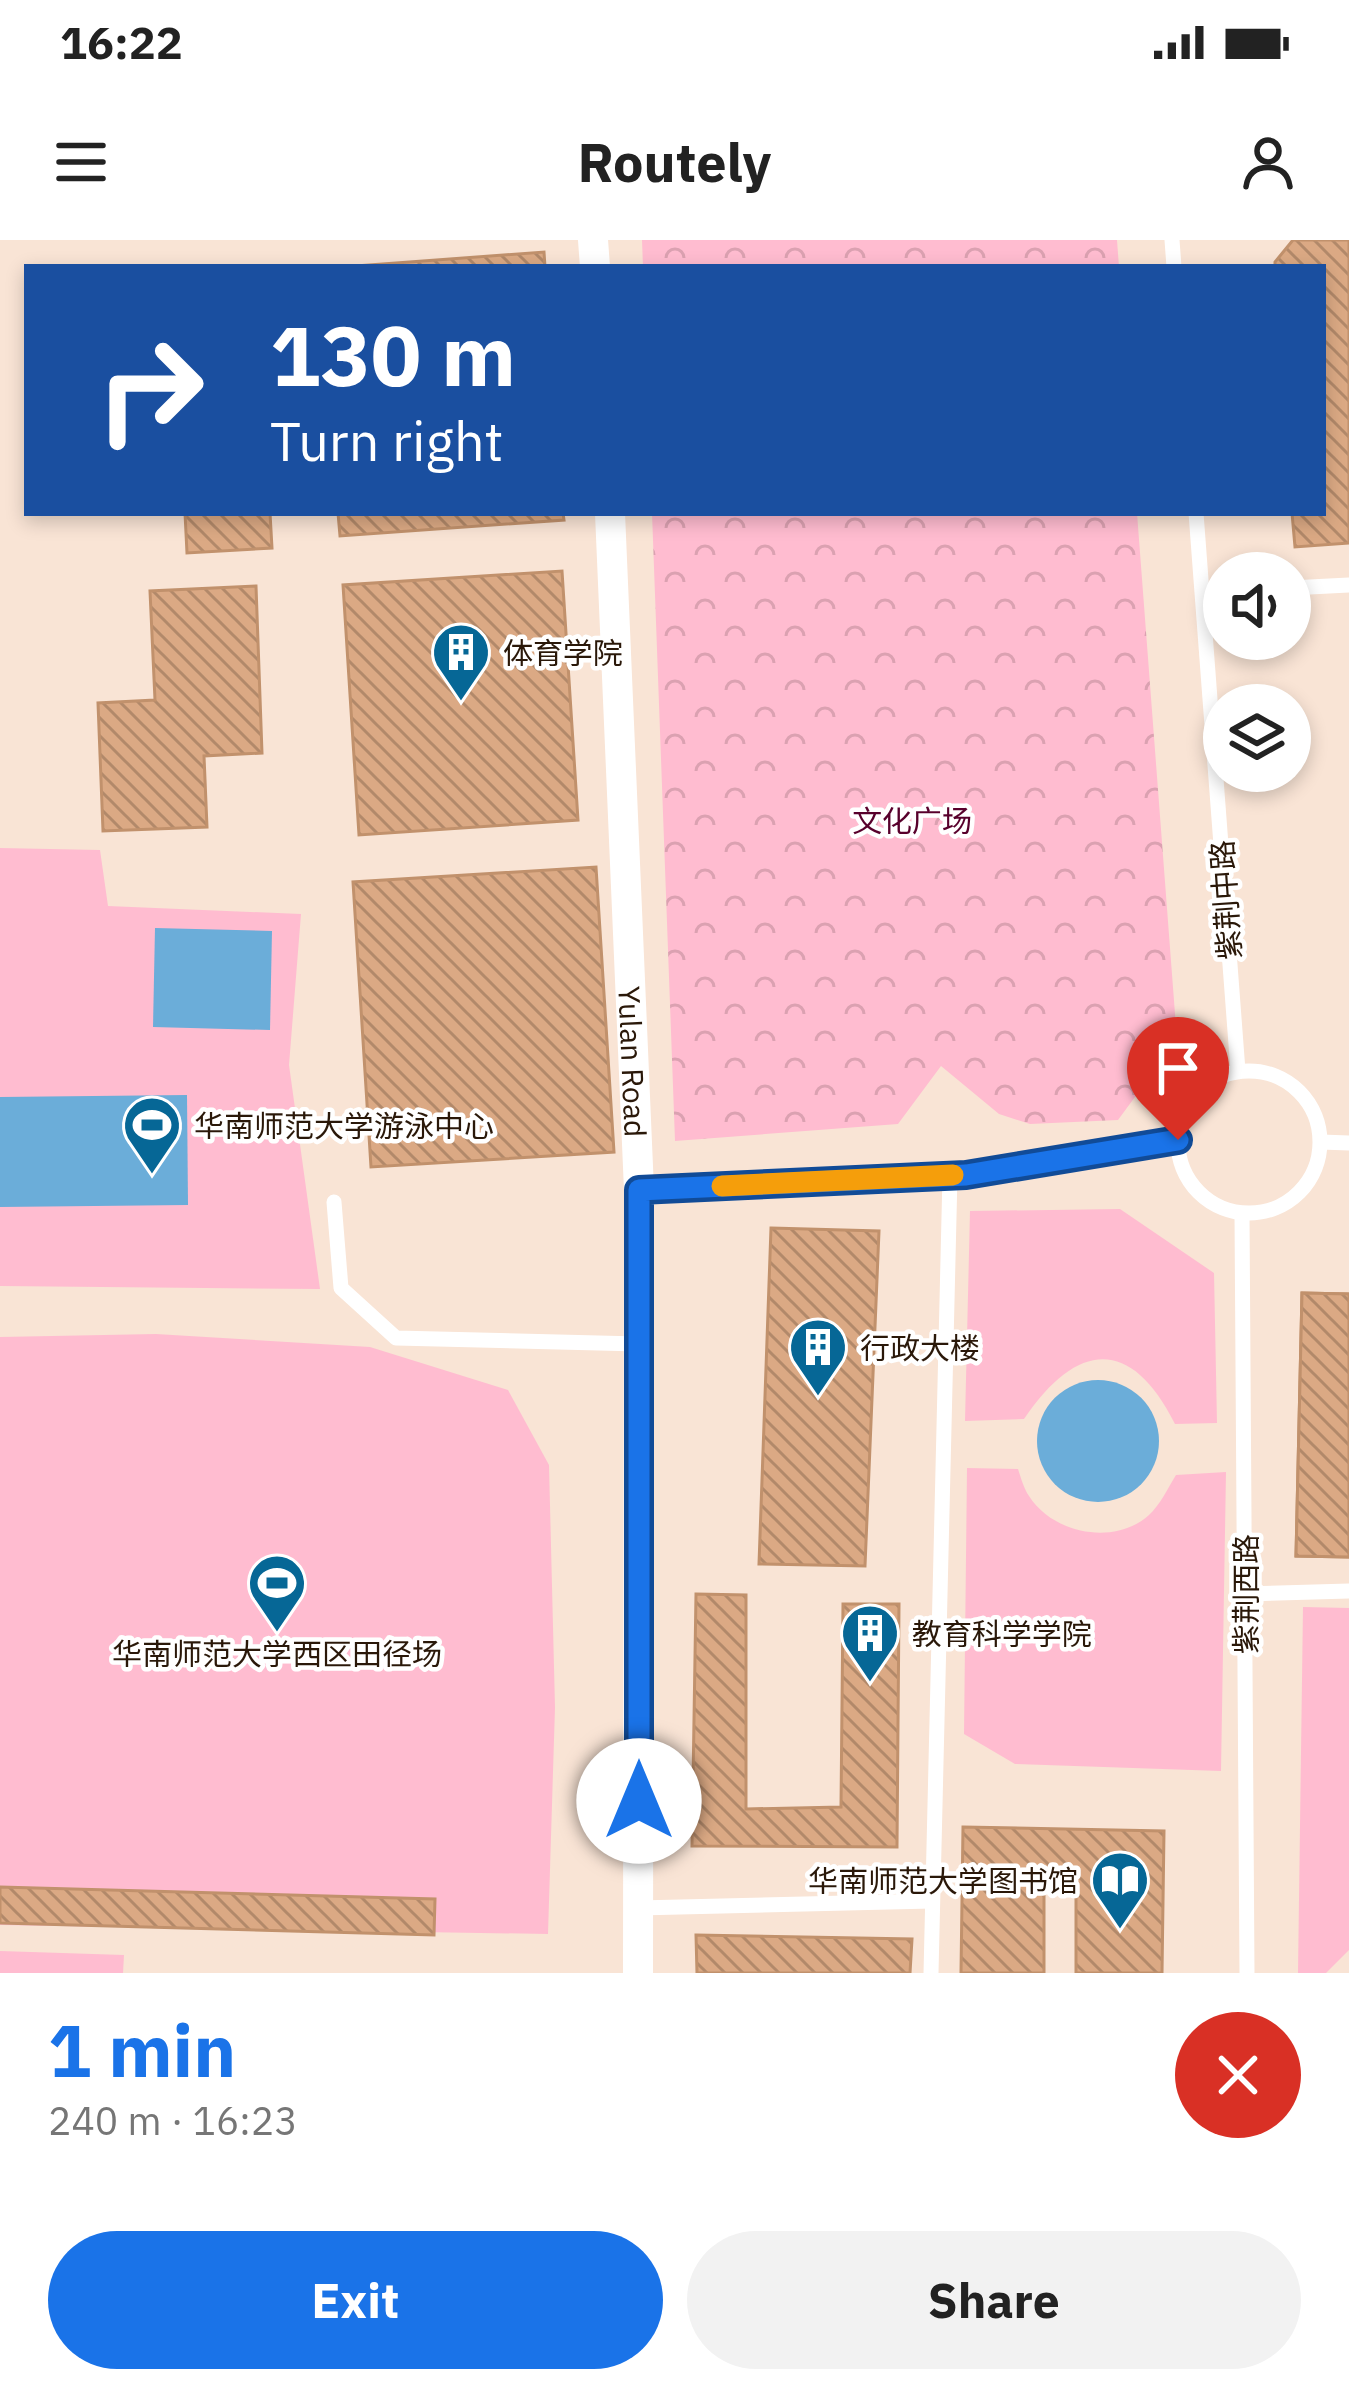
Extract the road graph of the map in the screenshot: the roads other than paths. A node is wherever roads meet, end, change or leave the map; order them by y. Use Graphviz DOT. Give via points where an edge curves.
graph roads {
  1 [pos="610,516"];
  2 [pos="1196,516"];
  3 [pos="1349,585"];
  4 [pos="1311,587"];
  5 [pos="1203,594"];
  6 [pos="1208,660"];
  7 [pos="1238,1071"];
  8 [pos="1178,1140"];
  9 [pos="1321,1142"];
  10 [pos="1349,1143"];
  11 [pos="950,1175"];
  12 [pos="639,1190"];
  13 [pos="334,1202"];
  14 [pos="1242,1214"];
  15 [pos="639,1344"];
  16 [pos="1349,1591"];
  17 [pos="1245,1594"];
  18 [pos="932,1900"];
  19 [pos="638,1908"];
  20 [pos="638,1973"];
  21 [pos="931,1973"];
  22 [pos="1247,1973"];
  1 -- 12 [label="street, Yulan Road"];
  2 -- 5 [label="lane, 紫荆中路"];
  3 -- 4 [label="lane"];
  6 -- 7 [label="lane, 紫荆中路"];
  7 -- 8 [label="lane" via="1195,1094"];
  7 -- 9 [label="lane" via="1263,1071 1305,1096"];
  8 -- 11 [label="lane"];
  8 -- 14 [label="lane" via="1190,1183"];
  9 -- 10 [label="lane"];
  9 -- 14 [label="lane" via="1317,1165 1290,1201"];
  11 -- 12 [label="lane"];
  11 -- 18 [label="lane"];
  12 -- 15 [label="street, Yulan Road"];
  13 -- 15 [label="lane" via="341,1288 396,1338"];
  14 -- 17 [label="lane, 紫荆西路"];
  15 -- 19 [label="street, Yulan Road"];
  16 -- 17 [label="lane"];
  17 -- 22 [label="lane, 紫荆西路"];
  18 -- 19 [label="lane"];
  18 -- 21 [label="lane"];
  19 -- 20 [label="street, Yulan Road"];
}
